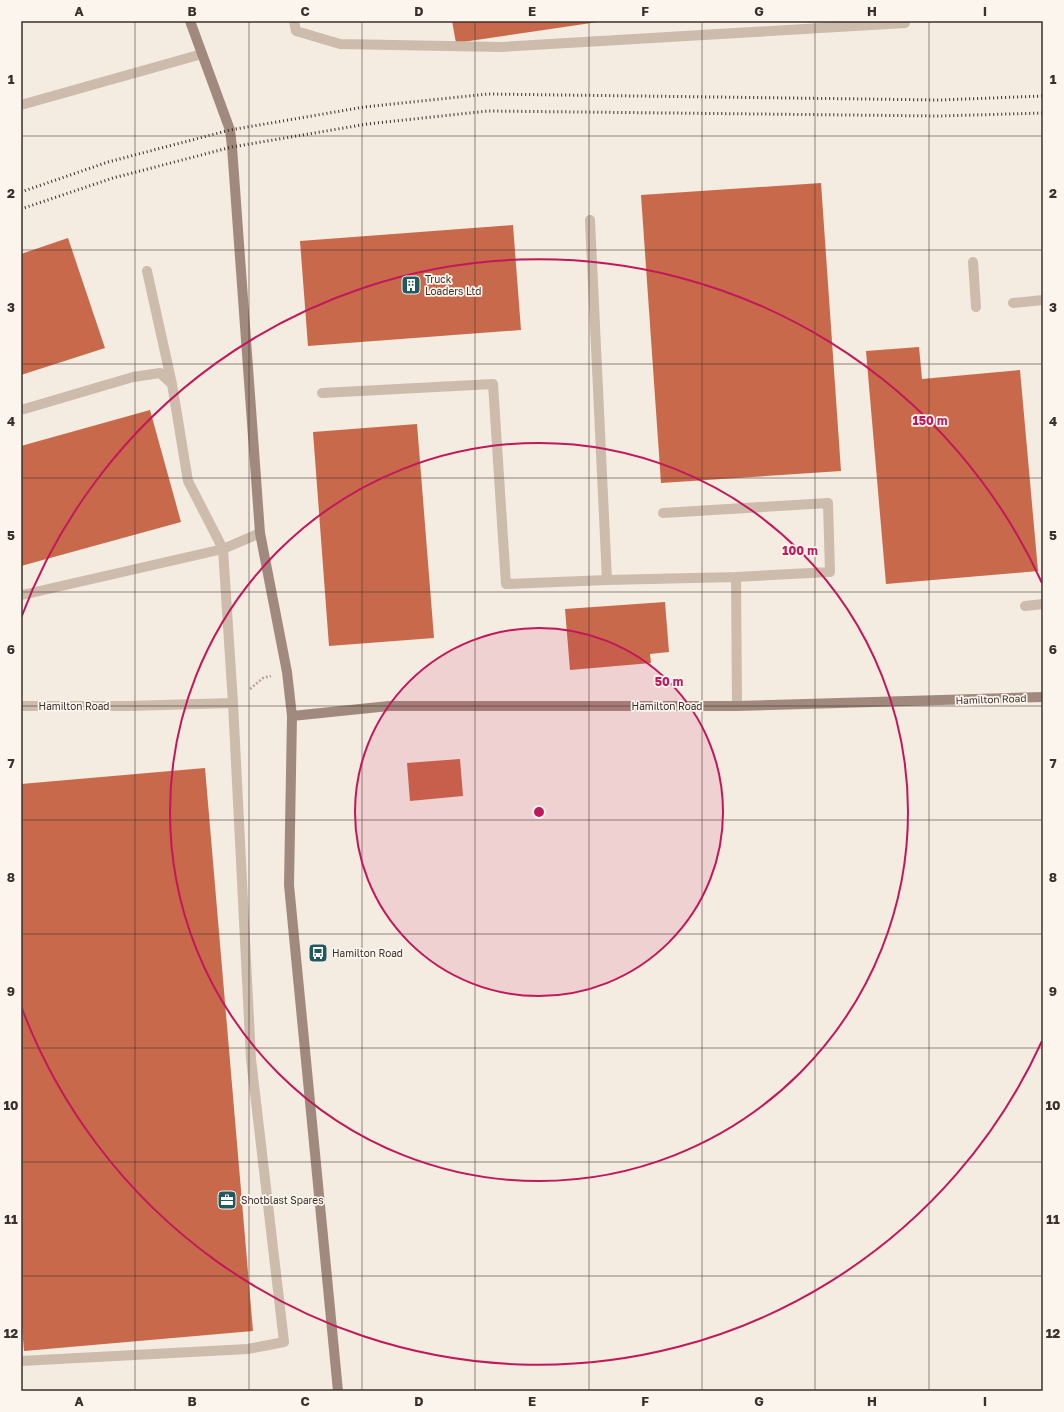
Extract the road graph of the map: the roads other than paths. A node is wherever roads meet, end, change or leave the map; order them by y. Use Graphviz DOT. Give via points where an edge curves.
graph roads {
  1 [pos="190,21"];
  2 [pos="904,21"];
  3 [pos="295,26"];
  4 [pos="202,54"];
  5 [pos="21,105"];
  6 [pos="590,220"];
  7 [pos="973,262"];
  8 [pos="147,272"];
  9 [pos="1043,300"];
  10 [pos="1013,303"];
  11 [pos="976,307"];
  12 [pos="172,384"];
  13 [pos="322,393"];
  14 [pos="21,410"];
  15 [pos="663,512"];
  16 [pos="260,533"];
  17 [pos="223,549"];
  18 [pos="736,577"];
  19 [pos="607,580"];
  20 [pos="22,595"];
  21 [pos="1043,604"];
  22 [pos="1025,606"];
  23 [pos="1043,697"];
  24 [pos="233,703"];
  25 [pos="21,706"];
  26 [pos="738,706"];
  27 [pos="292,716"];
  28 [pos="21,1361"];
  29 [pos="338,1391"];
  1 -- 4 [label="main road"];
  2 -- 3 [label="street" via="905,23 501,47 340,44"];
  4 -- 5 [label="street"];
  4 -- 16 [label="main road" via="230,130"];
  6 -- 19 [label="street"];
  7 -- 11 [label="street"];
  8 -- 12 [label="street"];
  9 -- 10 [label="street"];
  12 -- 14 [label="street" via="160,373 133,377"];
  12 -- 17 [label="street" via="188,481"];
  13 -- 19 [label="street" via="493,384 506,584"];
  15 -- 18 [label="street" via="828,503 830,572"];
  16 -- 17 [label="street"];
  16 -- 27 [label="main road" via="287,672"];
  17 -- 20 [label="street"];
  17 -- 24 [label="street"];
  18 -- 19 [label="street"];
  18 -- 26 [label="street"];
  21 -- 22 [label="street"];
  23 -- 26 [label="main road, Hamilton Road"];
  24 -- 25 [label="street, Hamilton Road"];
  24 -- 28 [label="street" via="251,1059 284,1342 248,1349"];
  26 -- 27 [label="main road, Hamilton Road" via="389,706"];
  27 -- 29 [label="main road" via="289,885"];
}
